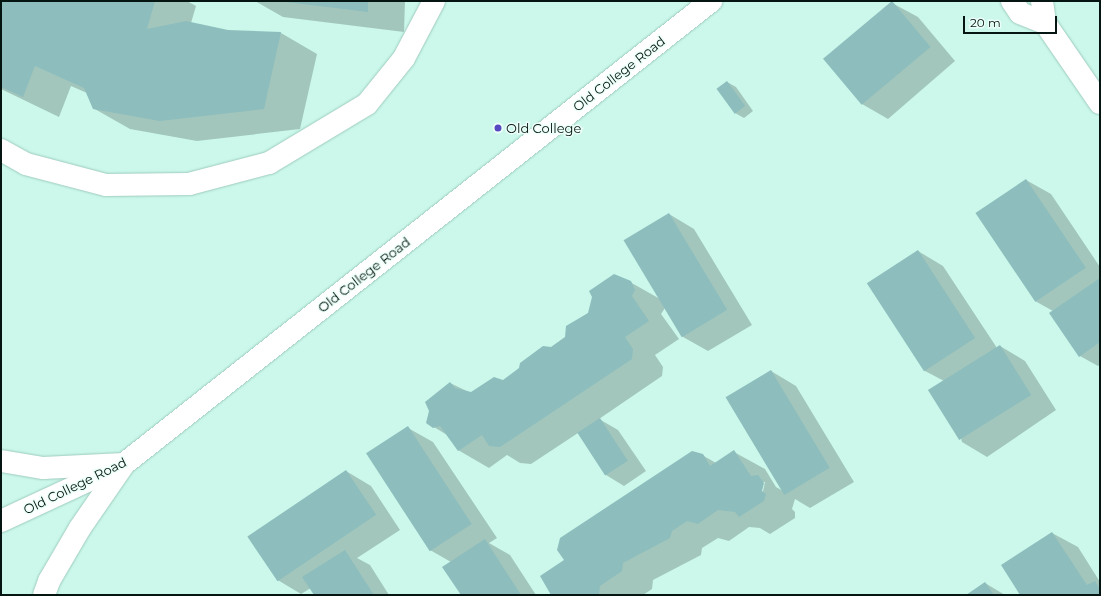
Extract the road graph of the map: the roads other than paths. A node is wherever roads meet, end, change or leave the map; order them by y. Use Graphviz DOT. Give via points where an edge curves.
graph roads {
  1 [pos="434,1"];
  2 [pos="711,1"];
  3 [pos="1012,1"];
  4 [pos="1042,1"];
  5 [pos="1045,23"];
  6 [pos="1100,103"];
  7 [pos="1,150"];
  8 [pos="1,461"];
  9 [pos="124,464"];
  10 [pos="1,521"];
  11 [pos="44,595"];
  1 -- 7 [label="street" via="404,58 367,104 269,163 189,184 106,185 26,164"];
  2 -- 9 [label="street, Old College Road"];
  3 -- 5 [label="street" via="1020,12"];
  4 -- 5 [label="street"];
  5 -- 6 [label="street"];
  8 -- 9 [label="street" via="42,468"];
  9 -- 10 [label="street, Old College Road"];
  9 -- 11 [label="street" via="80,528 49,581"];
}
